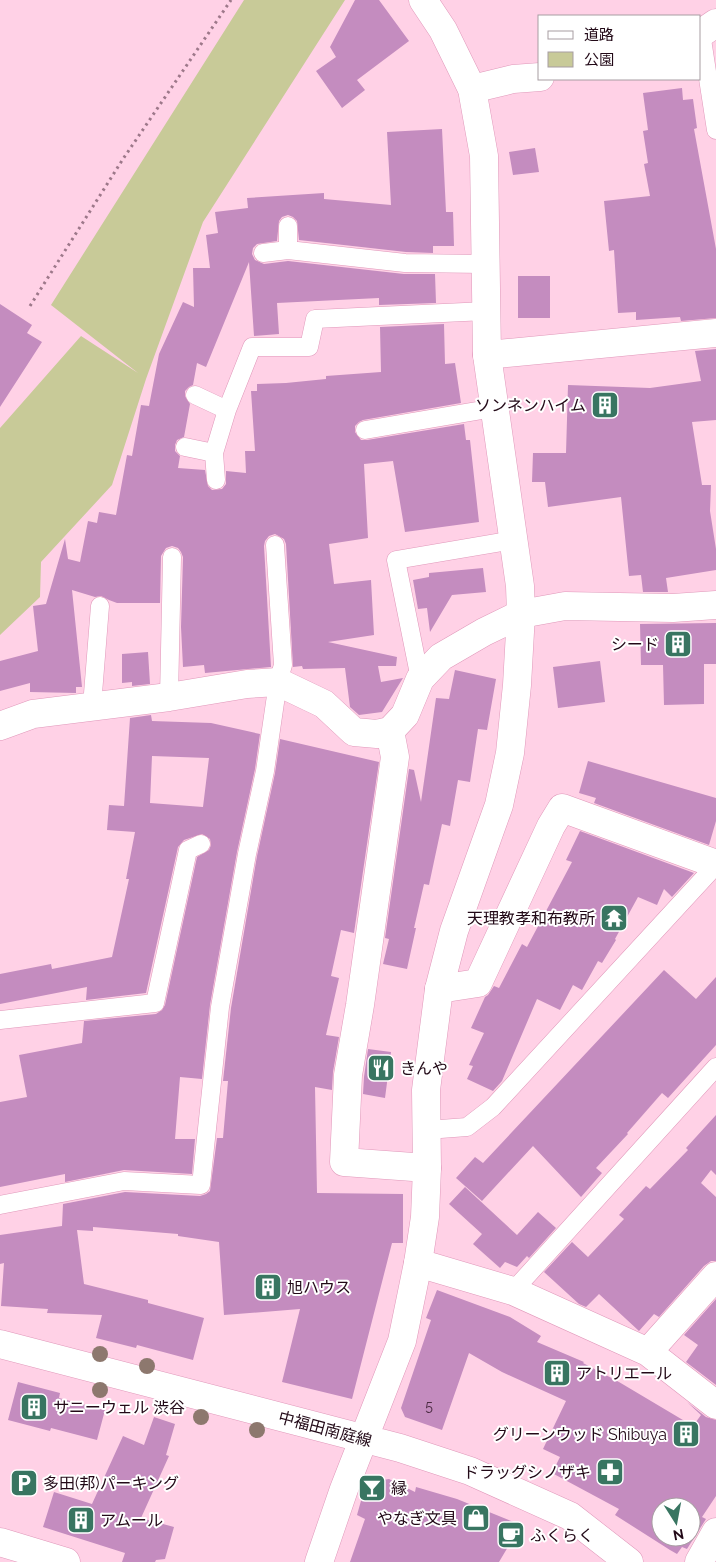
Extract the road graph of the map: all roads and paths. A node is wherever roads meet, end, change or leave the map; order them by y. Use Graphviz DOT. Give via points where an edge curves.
graph roads {
  1 [pos="230,0"];
  2 [pos="422,0"];
  3 [pos="706,30"];
  4 [pos="538,77"];
  5 [pos="472,88"];
  6 [pos="716,130"];
  7 [pos="288,226"];
  8 [pos="288,250"];
  9 [pos="263,253"];
  10 [pos="485,264"];
  11 [pos="30,306"];
  12 [pos="486,311"];
  13 [pos="716,333"];
  14 [pos="487,355"];
  15 [pos="196,395"];
  16 [pos="494,408"];
  17 [pos="227,410"];
  18 [pos="365,430"];
  19 [pos="186,447"];
  20 [pos="214,453"];
  21 [pos="216,480"];
  22 [pos="514,540"];
  23 [pos="275,545"];
  24 [pos="172,557"];
  25 [pos="100,606"];
  26 [pos="716,606"];
  27 [pos="521,614"];
  28 [pos="420,679"];
  29 [pos="278,682"];
  30 [pos="169,697"];
  31 [pos="92,706"];
  32 [pos="0,726"];
  33 [pos="390,731"];
  34 [pos="201,844"];
  35 [pos="716,864"];
  36 [pos="440,989"];
  37 [pos="0,1020"];
  38 [pos="716,1067"];
  39 [pos="427,1130"];
  40 [pos="427,1168"];
  41 [pos="0,1205"];
  42 [pos="418,1263"];
  43 [pos="716,1276"];
  44 [pos="513,1291"];
  45 [pos="1,1349"];
  46 [pos="648,1352"];
  47 [pos="716,1405"];
  48 [pos="364,1440"];
  49 [pos="716,1532"];
  50 [pos="0,1542"];
  51 [pos="66,1562"];
  52 [pos="319,1562"];
  53 [pos="629,1562"];
  54 [pos="698,1562"];
  1 -- 11 [label="path" via="123,159"];
  2 -- 5 [label="street" via="443,30"];
  3 -- 6 [label="lane"];
  4 -- 5 [label="street"];
  5 -- 10 [label="street" via="484,156"];
  7 -- 8 [label="lane"];
  8 -- 9 [label="lane"];
  8 -- 10 [label="lane" via="406,263"];
  10 -- 12 [label="street"];
  12 -- 14 [label="street"];
  12 -- 17 [label="lane" via="315,319 309,347 252,347"];
  13 -- 14 [label="street"];
  14 -- 16 [label="street"];
  15 -- 17 [label="lane"];
  16 -- 18 [label="lane"];
  16 -- 22 [label="street"];
  17 -- 20 [label="lane"];
  19 -- 20 [label="lane"];
  20 -- 21 [label="lane"];
  22 -- 27 [label="street"];
  22 -- 28 [label="lane" via="396,560"];
  23 -- 29 [label="lane" via="283,665"];
  24 -- 30 [label="lane"];
  25 -- 31 [label="lane"];
  26 -- 27 [label="street" via="564,606"];
  27 -- 28 [label="street" via="441,656"];
  27 -- 36 [label="street" via="518,685 510,753 498,805 454,931"];
  28 -- 33 [label="street" via="405,715"];
  29 -- 30 [label="street"];
  29 -- 33 [label="street" via="324,704 354,732 377,734"];
  29 -- 41 [label="lane" via="265,771 220,1007 201,1184 124,1181"];
  30 -- 31 [label="street"];
  31 -- 32 [label="street" via="33,714"];
  33 -- 40 [label="street" via="395,757 348,1075 344,1162"];
  34 -- 37 [label="lane" via="188,850 155,1003"];
  35 -- 36 [label="street" via="562,808 478,983"];
  35 -- 39 [label="lane" via="493,1107 467,1127"];
  36 -- 39 [label="street" via="426,1090"];
  38 -- 44 [label="lane"];
  39 -- 40 [label="street"];
  40 -- 42 [label="street" via="425,1217"];
  42 -- 44 [label="street"];
  42 -- 48 [label="street" via="402,1341"];
  43 -- 46 [label="street"];
  44 -- 46 [label="street"];
  45 -- 48 [label="street, 中福田南庭線"];
  46 -- 47 [label="street"];
  48 -- 52 [label="street"];
  48 -- 53 [label="street, 中福田南庭線" via="470,1471 570,1516"];
  49 -- 54 [label="street"];
  50 -- 51 [label="street"];
}
